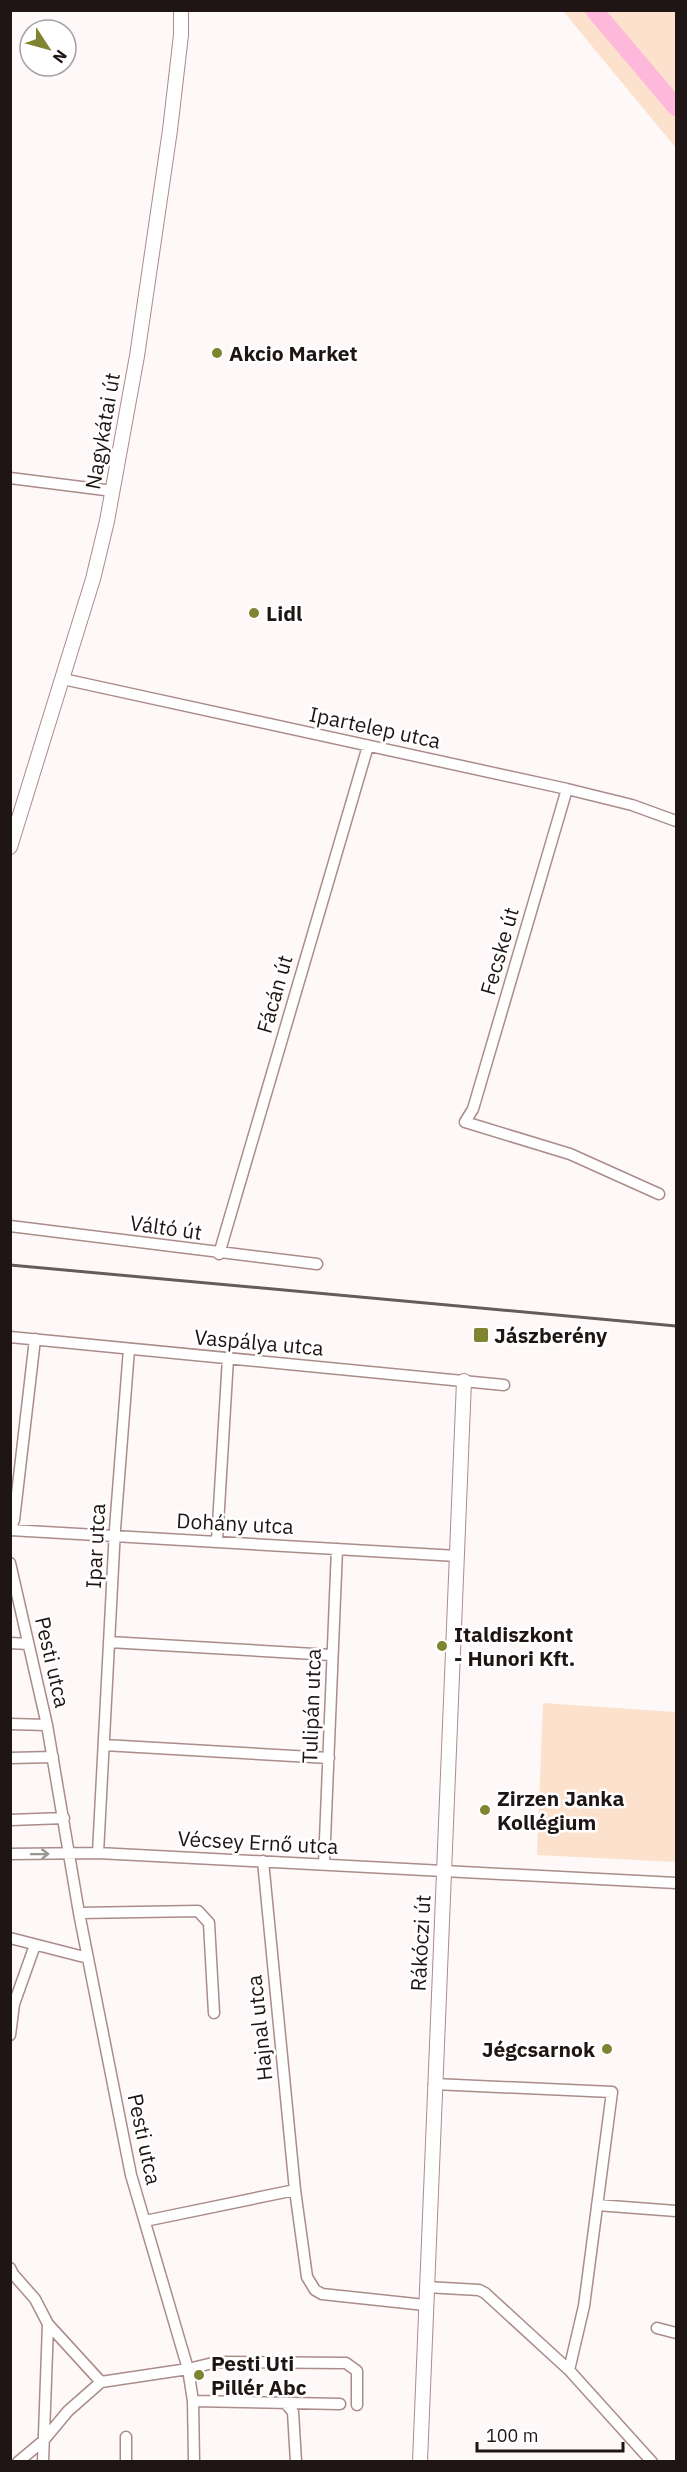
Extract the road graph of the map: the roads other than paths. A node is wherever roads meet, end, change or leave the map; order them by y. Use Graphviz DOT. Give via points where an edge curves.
graph roads {
  1 [pos="181,10"];
  2 [pos="10,478"];
  3 [pos="113,491"];
  4 [pos="63,679"];
  5 [pos="368,746"];
  6 [pos="567,789"];
  7 [pos="16,809"];
  8 [pos="676,821"];
  9 [pos="10,847"];
  10 [pos="659,1194"];
  11 [pos="10,1226"];
  12 [pos="219,1254"];
  13 [pos="317,1264"];
  14 [pos="10,1337"];
  15 [pos="34,1339"];
  16 [pos="129,1348"];
  17 [pos="228,1358"];
  18 [pos="464,1382"];
  19 [pos="504,1385"];
  20 [pos="10,1530"];
  21 [pos="115,1537"];
  22 [pos="217,1541"];
  23 [pos="338,1549"];
  24 [pos="457,1556"];
  25 [pos="10,1563"];
  26 [pos="109,1642"];
  27 [pos="10,1643"];
  28 [pos="28,1644"];
  29 [pos="331,1655"];
  30 [pos="10,1724"];
  31 [pos="47,1725"];
  32 [pos="104,1745"];
  33 [pos="53,1757"];
  34 [pos="10,1758"];
  35 [pos="329,1758"];
  36 [pos="64,1818"];
  37 [pos="10,1820"];
  38 [pos="69,1853"];
  39 [pos="98,1853"];
  40 [pos="10,1854"];
  41 [pos="262,1861"];
  42 [pos="324,1864"];
  43 [pos="444,1870"];
  44 [pos="676,1883"];
  45 [pos="79,1913"];
  46 [pos="10,1938"];
  47 [pos="34,1945"];
  48 [pos="88,1958"];
  49 [pos="214,2013"];
  50 [pos="10,2035"];
  51 [pos="434,2084"];
  52 [pos="295,2190"];
  53 [pos="597,2205"];
  54 [pos="676,2211"];
  55 [pos="145,2221"];
  56 [pos="10,2268"];
  57 [pos="426,2287"];
  58 [pos="425,2305"];
  59 [pos="48,2325"];
  60 [pos="657,2328"];
  61 [pos="676,2333"];
  62 [pos="188,2369"];
  63 [pos="569,2370"];
  64 [pos="102,2382"];
  65 [pos="193,2401"];
  66 [pos="339,2404"];
  67 [pos="287,2405"];
  68 [pos="357,2405"];
  69 [pos="126,2437"];
  70 [pos="43,2441"];
  71 [pos="18,2462"];
  72 [pos="43,2462"];
  73 [pos="126,2462"];
  74 [pos="194,2462"];
  75 [pos="296,2462"];
  76 [pos="420,2462"];
  77 [pos="652,2462"];
  1 -- 3 [label="street, Nagykátai út" via="170,130"];
  2 -- 3 [label="street"];
  3 -- 4 [label="street, Nagykátai út" via="93,579"];
  4 -- 5 [label="street, Ipartelep utca"];
  4 -- 7 [label="street, Nagykátai út"];
  5 -- 6 [label="street, Ipartelep utca"];
  5 -- 12 [label="street, Fácán út"];
  6 -- 8 [label="street, Ipartelep utca"];
  6 -- 10 [label="street, Fecske út" via="473,1109 465,1122 570,1155"];
  7 -- 9 [label="street, Nagykátai út"];
  11 -- 12 [label="street, Váltó út"];
  12 -- 13 [label="street, Váltó út"];
  14 -- 15 [label="street, Vaspálya utca"];
  15 -- 16 [label="street, Vaspálya utca"];
  15 -- 20 [label="street"];
  16 -- 17 [label="street, Vaspálya utca"];
  16 -- 21 [label="street, Ipar utca"];
  17 -- 18 [label="street, Vaspálya utca"];
  17 -- 22 [label="street"];
  18 -- 19 [label="street, Vaspálya utca"];
  18 -- 24 [label="street, Rákóczi út"];
  20 -- 21 [label="street, Dohány utca"];
  21 -- 22 [label="street, Dohány utca"];
  21 -- 26 [label="street, Ipar utca"];
  22 -- 23 [label="street, Dohány utca"];
  23 -- 24 [label="street, Dohány utca"];
  23 -- 29 [label="street, Tulipán utca"];
  24 -- 43 [label="street, Rákóczi út"];
  25 -- 28 [label="street, Pesti utca"];
  26 -- 29 [label="street"];
  26 -- 32 [label="street, Ipar utca"];
  27 -- 28 [label="street"];
  28 -- 31 [label="street, Pesti utca"];
  29 -- 35 [label="street, Tulipán utca"];
  30 -- 31 [label="street"];
  31 -- 33 [label="street, Pesti utca"];
  32 -- 35 [label="street"];
  32 -- 39 [label="street, Ipar utca"];
  33 -- 34 [label="street"];
  33 -- 36 [label="street, Pesti utca"];
  35 -- 42 [label="street, Tulipán utca"];
  36 -- 37 [label="street"];
  36 -- 38 [label="street, Pesti utca"];
  38 -- 39 [label="street, Vécsey Ernő utca"];
  40 -- 38 [label="street, Vécsey Ernő utca, one-way"];
  38 -- 45 [label="street, Pesti utca"];
  39 -- 41 [label="street, Vécsey Ernő utca"];
  41 -- 42 [label="street, Vécsey Ernő utca"];
  41 -- 52 [label="street, Hajnal utca"];
  42 -- 43 [label="street, Vécsey Ernő utca"];
  43 -- 44 [label="street, Vécsey Ernő utca"];
  43 -- 51 [label="street, Rákóczi út"];
  45 -- 48 [label="street, Pesti utca"];
  45 -- 49 [label="street" via="198,1911 209,1923"];
  46 -- 47 [label="street"];
  47 -- 48 [label="street"];
  47 -- 50 [label="street" via="14,2004"];
  48 -- 55 [label="street, Pesti utca" via="131,2175"];
  51 -- 53 [label="street" via="612,2092"];
  51 -- 57 [label="street, Rákóczi út"];
  52 -- 55 [label="street"];
  52 -- 58 [label="street, Hajnal utca" via="307,2277 315,2290 322,2294"];
  53 -- 54 [label="street"];
  53 -- 63 [label="street" via="584,2306"];
  55 -- 62 [label="street, Pesti utca"];
  56 -- 59 [label="street" via="35,2299"];
  57 -- 58 [label="street, Rákóczi út"];
  57 -- 63 [label="street" via="485,2293"];
  58 -- 76 [label="street, Rákóczi út"];
  59 -- 64 [label="street"];
  59 -- 70 [label="street"];
  60 -- 61 [label="street"];
  62 -- 64 [label="street"];
  62 -- 65 [label="street, Pesti utca"];
  62 -- 68 [label="street" via="217,2362 346,2363 357,2371"];
  63 -- 77 [label="street"];
  64 -- 70 [label="street" via="68,2411"];
  65 -- 67 [label="street"];
  65 -- 74 [label="street, Pesti utca"];
  66 -- 67 [label="street"];
  67 -- 75 [label="street" via="293,2412"];
  69 -- 73 [label="street"];
  70 -- 71 [label="street"];
  70 -- 72 [label="street"];
}
